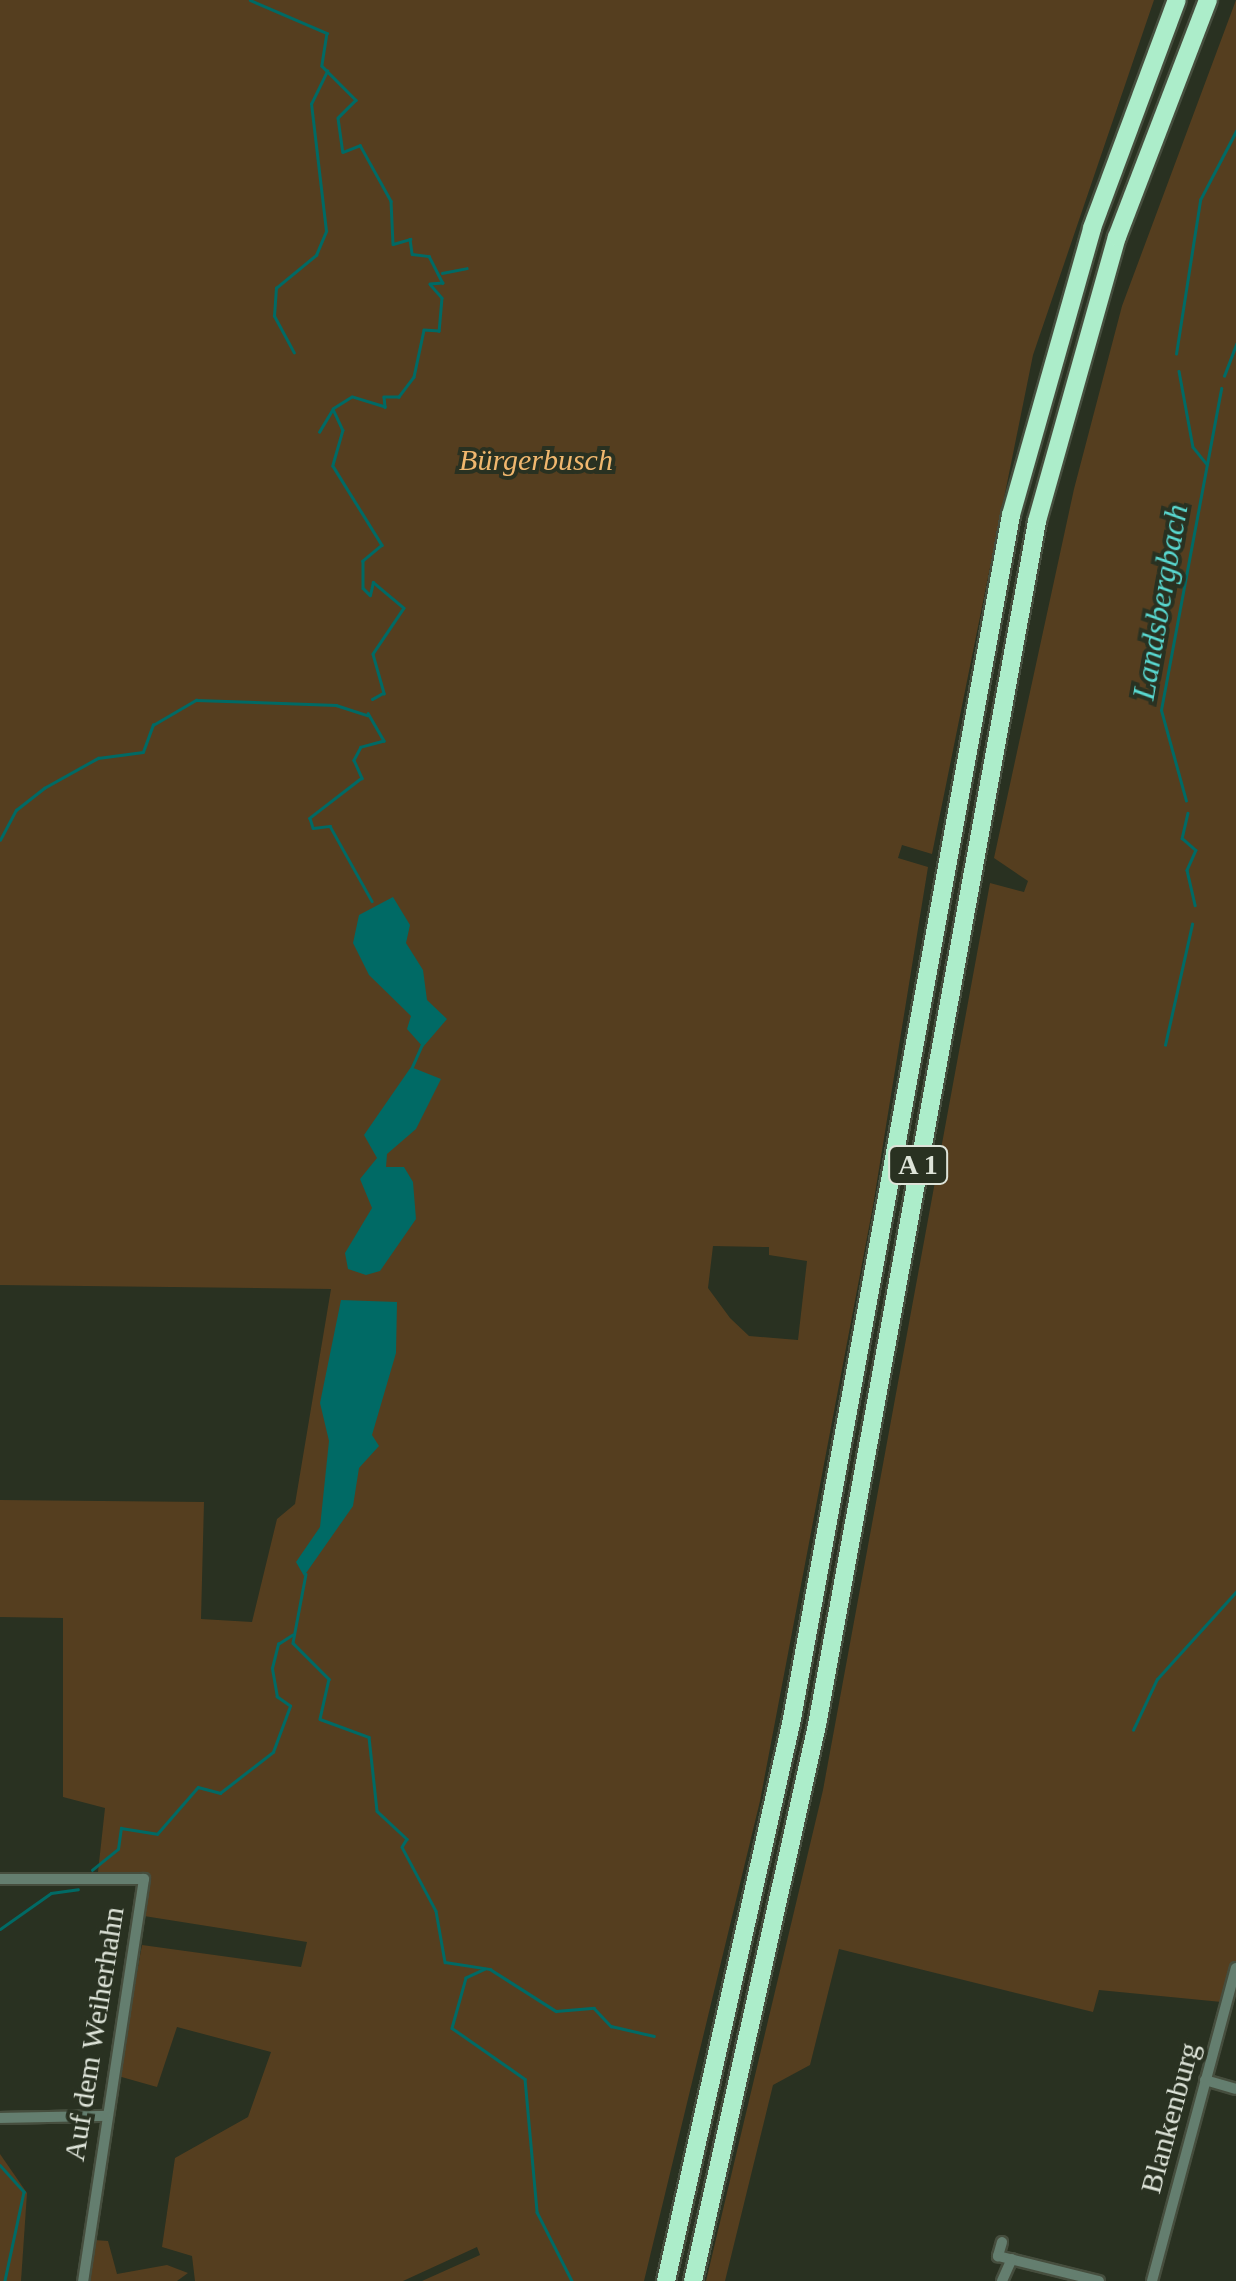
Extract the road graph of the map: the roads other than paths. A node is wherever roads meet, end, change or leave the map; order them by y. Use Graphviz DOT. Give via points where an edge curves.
graph roads {
  1 [pos="1177,0"];
  2 [pos="1208,0"];
  3 [pos="0,1880"];
  4 [pos="1236,1968"];
  5 [pos="1204,2080"];
  6 [pos="1236,2090"];
  7 [pos="106,2116"];
  8 [pos="0,2118"];
  9 [pos="1002,2242"];
  10 [pos="1012,2259"];
  11 [pos="83,2281"];
  12 [pos="666,2281"];
  13 [pos="693,2281"];
  14 [pos="1002,2281"];
  15 [pos="1099,2281"];
  16 [pos="1152,2281"];
  1 -- 12 [label="highway, A 1" via="1092,228 1012,515 784,1755"];
  2 -- 13 [label="highway, A 1" via="1117,236 1037,522 818,1725"];
  3 -- 7 [label="street, Auf dem Weiherhahn" via="144,1879"];
  4 -- 5 [label="street, Blankenburg"];
  5 -- 6 [label="street"];
  5 -- 16 [label="street, Blankenburg"];
  7 -- 8 [label="street"];
  7 -- 11 [label="street, Auf dem Weiherhahn"];
  9 -- 10 [label="street" via="998,2256"];
  10 -- 14 [label="street"];
  10 -- 15 [label="street"];
}
